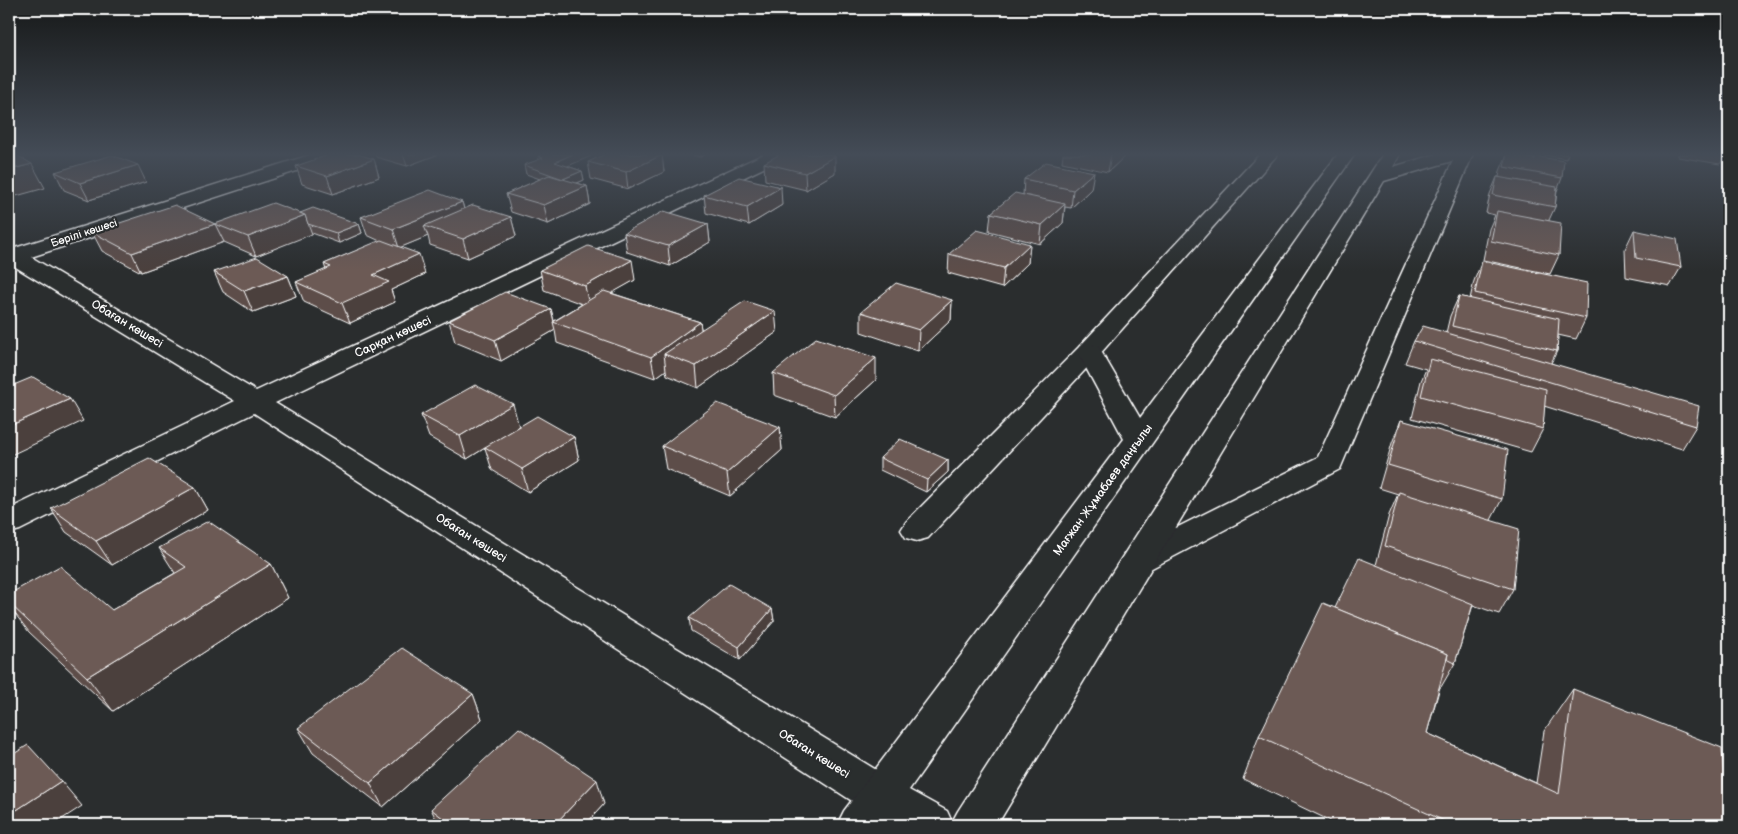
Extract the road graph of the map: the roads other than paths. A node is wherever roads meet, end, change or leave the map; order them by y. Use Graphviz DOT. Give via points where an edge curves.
graph roads {
  1 [pos="207,193"];
  2 [pos="696,193"];
  3 [pos="1234,193"];
  4 [pos="1319,193"];
  5 [pos="1368,193"];
  6 [pos="1448,193"];
  7 [pos="10,255"];
  8 [pos="1089,351"];
  9 [pos="255,402"];
  10 [pos="1139,441"];
  11 [pos="9,522"];
  12 [pos="917,530"];
  13 [pos="1138,561"];
  14 [pos="870,810"];
  15 [pos="932,825"];
  16 [pos="974,825"];
  1 -- 7 [label="street, Бөрілі көшесі"];
  2 -- 9 [label="street, Сарқан көшесі"];
  3 -- 8 [label="street"];
  4 -- 10 [label="street, Мағжан Жұмабаев даңғылы"];
  5 -- 13 [label="street"];
  6 -- 13 [label="street" via="1330,463"];
  7 -- 9 [label="street, Обаған көшесі"];
  8 -- 10 [label="street"];
  8 -- 12 [label="street"];
  9 -- 11 [label="street, Сарқан көшесі"];
  9 -- 14 [label="street, Обаған көшесі"];
  10 -- 14 [label="street, Мағжан Жұмабаев даңғылы"];
  13 -- 16 [label="street"];
  14 -- 15 [label="street, Обаған көшесі"];
}
